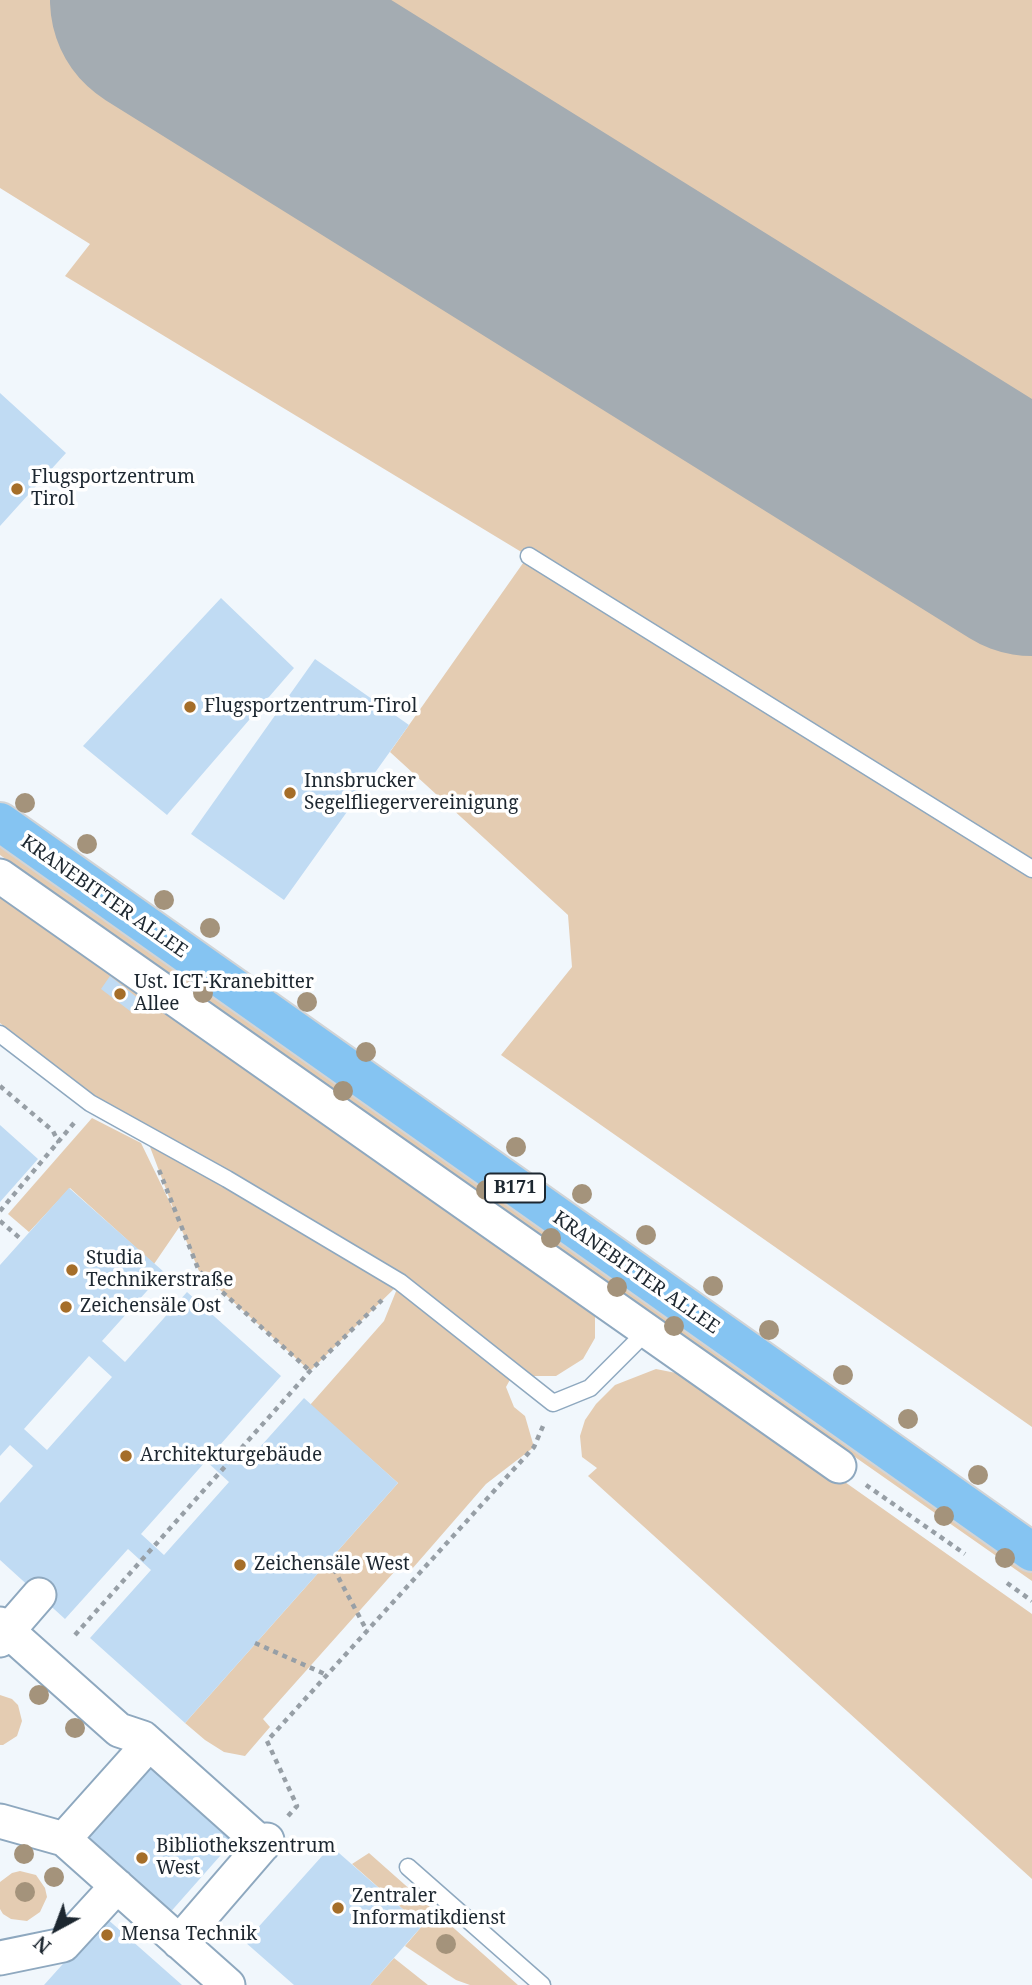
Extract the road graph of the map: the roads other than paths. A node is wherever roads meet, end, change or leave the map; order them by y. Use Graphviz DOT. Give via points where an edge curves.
graph roads {
  1 [pos="529,556"];
  2 [pos="0,822"];
  3 [pos="1032,869"];
  4 [pos="0,876"];
  5 [pos="0,1034"];
  6 [pos="648,1330"];
  7 [pos="839,1466"];
  8 [pos="1032,1552"];
  9 [pos="39,1595"];
  10 [pos="3,1631"];
  11 [pos="149,1744"];
  12 [pos="0,1821"];
  13 [pos="64,1839"];
  14 [pos="408,1867"];
  15 [pos="117,1886"];
  16 [pos="179,1942"];
  17 [pos="0,1958"];
  18 [pos="228,1985"];
  19 [pos="542,1985"];
  1 -- 3 [label="lane"];
  2 -- 8 [label="main road, KRANEBITTER ALLEE / B171"];
  4 -- 6 [label="street, KRANEBITTER ALLEE"];
  5 -- 6 [label="lane" via="90,1103 400,1282 554,1403 590,1388"];
  6 -- 7 [label="street, KRANEBITTER ALLEE"];
  9 -- 10 [label="street"];
  10 -- 11 [label="street" via="119,1730"];
  11 -- 13 [label="street"];
  11 -- 16 [label="street" via="265,1842"];
  12 -- 13 [label="street"];
  13 -- 15 [label="street"];
  14 -- 19 [label="lane"];
  15 -- 16 [label="street"];
  15 -- 17 [label="street" via="68,1949"];
  16 -- 18 [label="street"];
}
